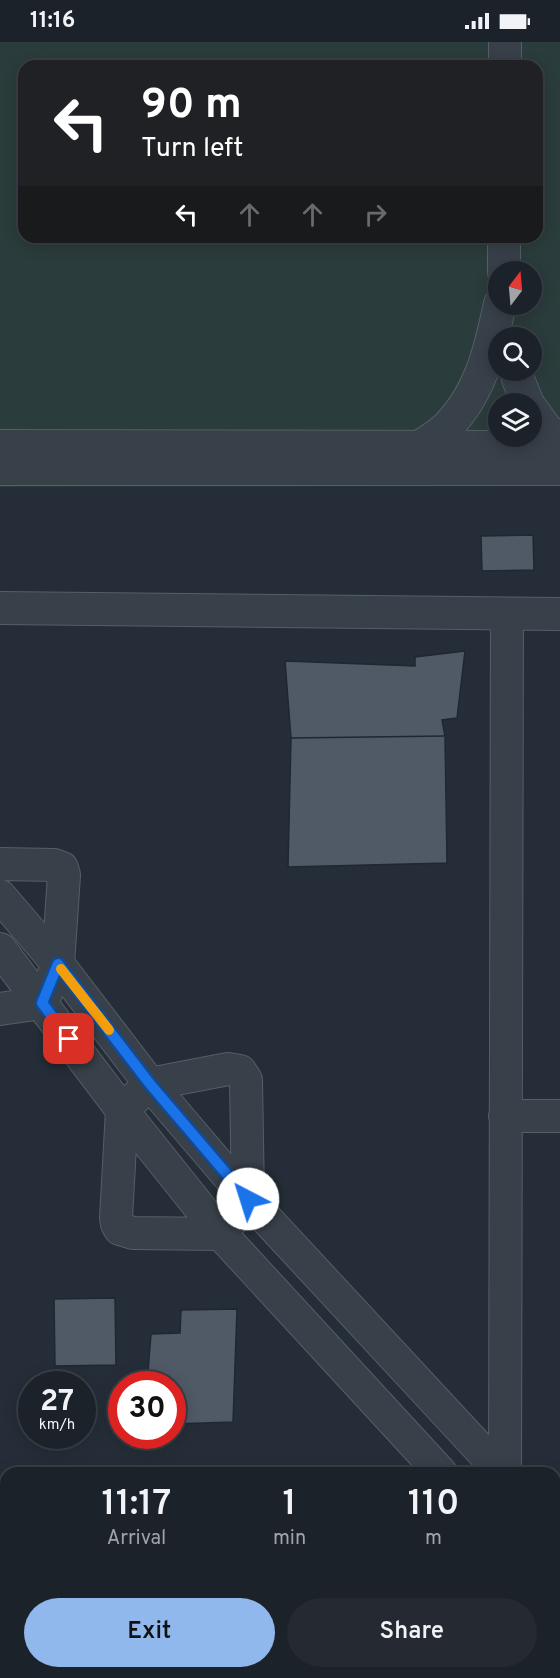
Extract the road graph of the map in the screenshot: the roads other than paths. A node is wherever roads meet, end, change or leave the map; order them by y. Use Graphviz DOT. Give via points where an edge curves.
graph roads {
  1 [pos="505,42"];
  2 [pos="505,60"];
  3 [pos="504,243"];
  4 [pos="504,261"];
  5 [pos="498,315"];
  6 [pos="542,422"];
  7 [pos="560,439"];
  8 [pos="0,446"];
  9 [pos="422,446"];
  10 [pos="560,447"];
  11 [pos="0,469"];
  12 [pos="560,469"];
  13 [pos="0,608"];
  14 [pos="507,614"];
  15 [pos="560,614"];
  16 [pos="0,864"];
  17 [pos="0,896"];
  18 [pos="0,949"];
  19 [pos="58,964"];
  20 [pos="42,1003"];
  21 [pos="0,1008"];
  22 [pos="150,1084"];
  23 [pos="122,1110"];
  24 [pos="505,1116"];
  25 [pos="560,1116"];
  26 [pos="248,1199"];
  27 [pos="221,1234"];
  28 [pos="435,1467"];
  29 [pos="497,1467"];
  30 [pos="503,1467"];
  1 -- 2 [label="street"];
  3 -- 4 [label="street"];
  5 -- 9 [label="street" via="481,376 466,403 447,428"];
  6 -- 7 [label="street"];
  8 -- 9 [label="street"];
  9 -- 10 [label="street"];
  11 -- 12 [label="street"];
  13 -- 14 [label="street"];
  14 -- 15 [label="street"];
  14 -- 24 [label="street"];
  16 -- 19 [label="street" via="62,868"];
  17 -- 19 [label="street"];
  18 -- 20 [label="street"];
  19 -- 20 [label="street"];
  19 -- 22 [label="street"];
  20 -- 21 [label="street"];
  20 -- 23 [label="street"];
  22 -- 23 [label="street"];
  22 -- 26 [label="street"];
  22 -- 26 [label="street" via="228,1069 245,1076"];
  23 -- 27 [label="street"];
  23 -- 27 [label="street" via="116,1218 120,1229 133,1233"];
  24 -- 25 [label="street"];
  24 -- 30 [label="street"];
  26 -- 27 [label="street"];
  26 -- 29 [label="street"];
  27 -- 28 [label="street"];
}
